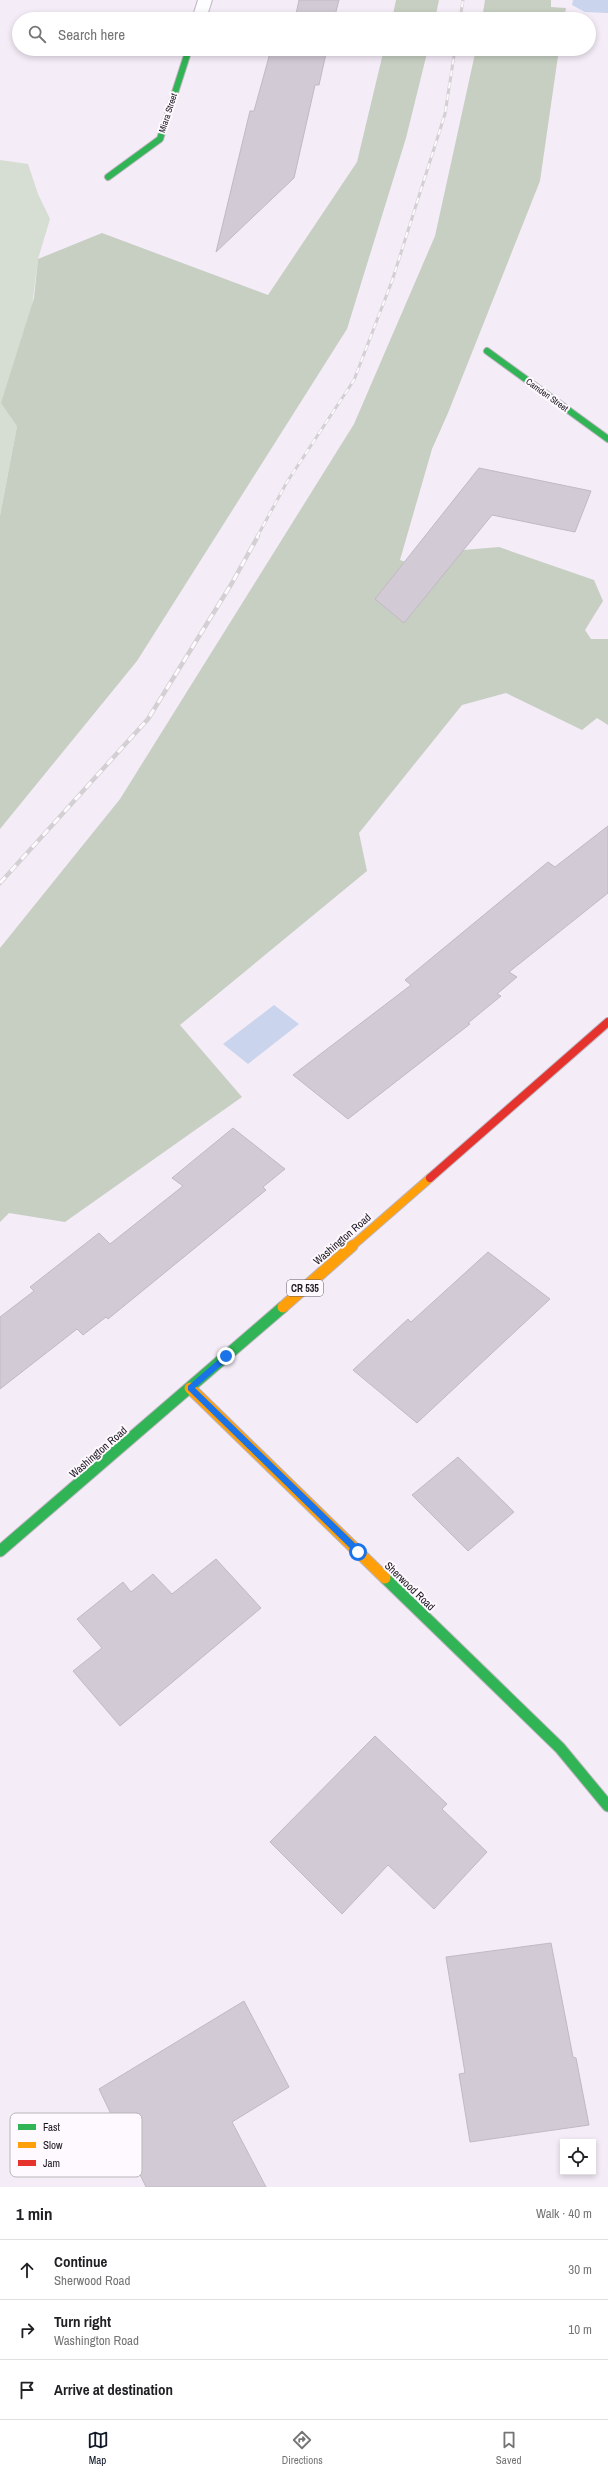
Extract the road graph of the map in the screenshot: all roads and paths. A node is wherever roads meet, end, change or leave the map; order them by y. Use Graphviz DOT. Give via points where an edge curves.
graph roads {
  1 [pos="205,0"];
  2 [pos="201,12"];
  3 [pos="187,56"];
  4 [pos="108,177"];
  5 [pos="487,351"];
  6 [pos="608,439"];
  7 [pos="608,1022"];
  8 [pos="190,1388"];
  9 [pos="0,1551"];
  10 [pos="608,1806"];
  1 -- 2 [label="street"];
  3 -- 4 [label="street, Miara Street" via="160,139"];
  5 -- 6 [label="street, Camden Street"];
  7 -- 8 [label="street, Washington Road / CR 535"];
  8 -- 9 [label="street, Washington Road / CR 535"];
  8 -- 10 [label="street, Sherwood Road" via="560,1748"];
}
